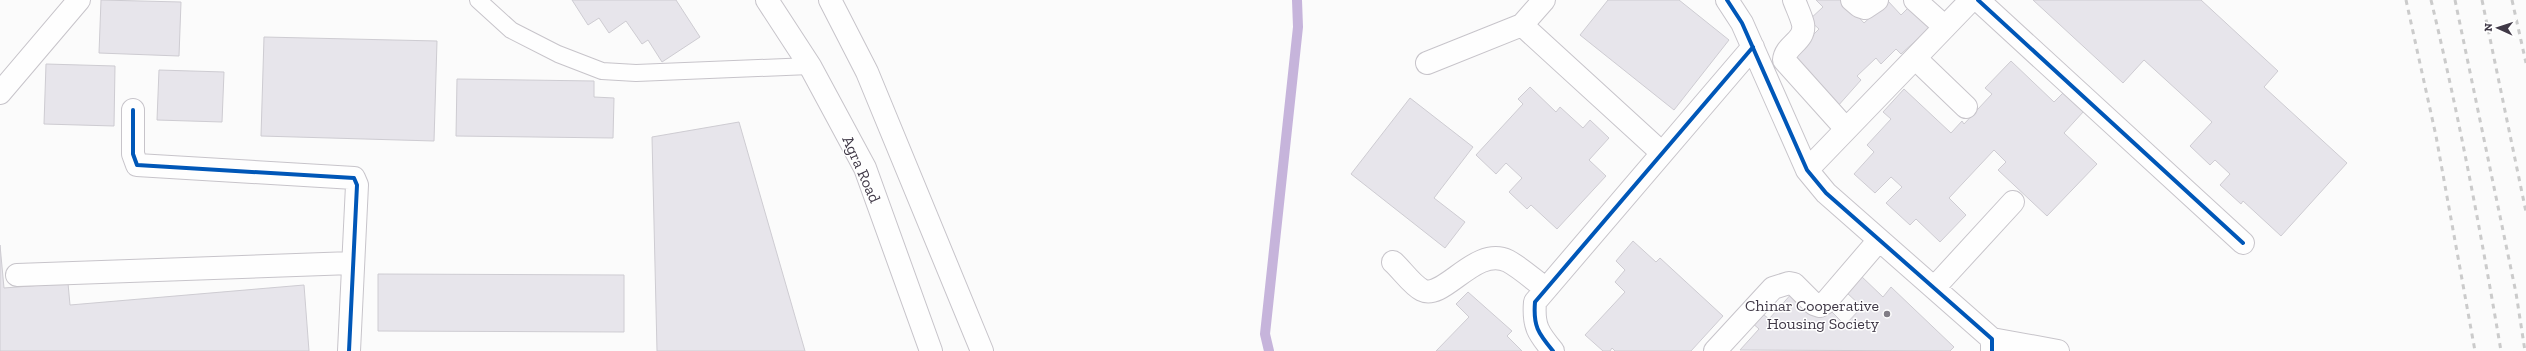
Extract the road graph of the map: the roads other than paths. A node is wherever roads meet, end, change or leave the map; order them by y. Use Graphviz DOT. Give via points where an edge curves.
graph roads {
  1 [pos="79,0"];
  2 [pos="478,0"];
  3 [pos="769,0"];
  4 [pos="830,0"];
  5 [pos="1544,0"];
  6 [pos="1727,0"];
  7 [pos="1794,0"];
  8 [pos="1852,0"];
  9 [pos="1877,0"];
  10 [pos="1915,0"];
  11 [pos="1971,0"];
  12 [pos="1978,0"];
  13 [pos="1522,25"];
  14 [pos="1945,27"];
  15 [pos="1753,47"];
  16 [pos="1915,58"];
  17 [pos="1427,63"];
  18 [pos="810,66"];
  19 [pos="0,93"];
  20 [pos="1966,107"];
  21 [pos="133,110"];
  22 [pos="1846,130"];
  23 [pos="1662,153"];
  24 [pos="1807,170"];
  25 [pos="2013,202"];
  26 [pos="1879,240"];
  27 [pos="2243,244"];
  28 [pos="1394,262"];
  29 [pos="352,263"];
  30 [pos="17,275"];
  31 [pos="1934,288"];
  32 [pos="1546,289"];
  33 [pos="1992,345"];
  34 [pos="349,351"];
  35 [pos="931,351"];
  36 [pos="982,351"];
  37 [pos="1553,351"];
  38 [pos="1715,351"];
  39 [pos="2058,351"];
  1 -- 19 [label="street"];
  2 -- 18 [label="lane" via="511,30 558,54 602,71 636,73"];
  3 -- 18 [label="street, Agra Road"];
  4 -- 36 [label="street" via="868,72"];
  5 -- 13 [label="street"];
  6 -- 15 [label="street"];
  7 -- 22 [label="street" via="1803,26 1801,37 1787,51 1784,60"];
  8 -- 9 [label="street" via="1865,8"];
  10 -- 14 [label="street"];
  11 -- 14 [label="street"];
  12 -- 27 [label="street"];
  13 -- 17 [label="street"];
  13 -- 23 [label="street"];
  14 -- 16 [label="street"];
  15 -- 23 [label="street"];
  15 -- 24 [label="street"];
  16 -- 20 [label="street"];
  16 -- 22 [label="street"];
  18 -- 35 [label="street, Agra Road" via="865,168"];
  21 -- 29 [label="street" via="133,154 137,165 354,178 357,185"];
  22 -- 24 [label="street"];
  23 -- 32 [label="street"];
  24 -- 26 [label="street" via="1826,193"];
  25 -- 31 [label="street"];
  26 -- 31 [label="street"];
  26 -- 38 [label="street" via="1825,303 1820,306 1814,304 1794,284 1782,284 1773,288"];
  28 -- 32 [label="street" via="1421,290 1427,292 1435,290 1476,262 1489,259 1508,261"];
  29 -- 30 [label="street"];
  29 -- 34 [label="street"];
  31 -- 33 [label="street"];
  32 -- 37 [label="street" via="1535,302 1534,315 1537,331"];
  33 -- 39 [label="street"];
}
